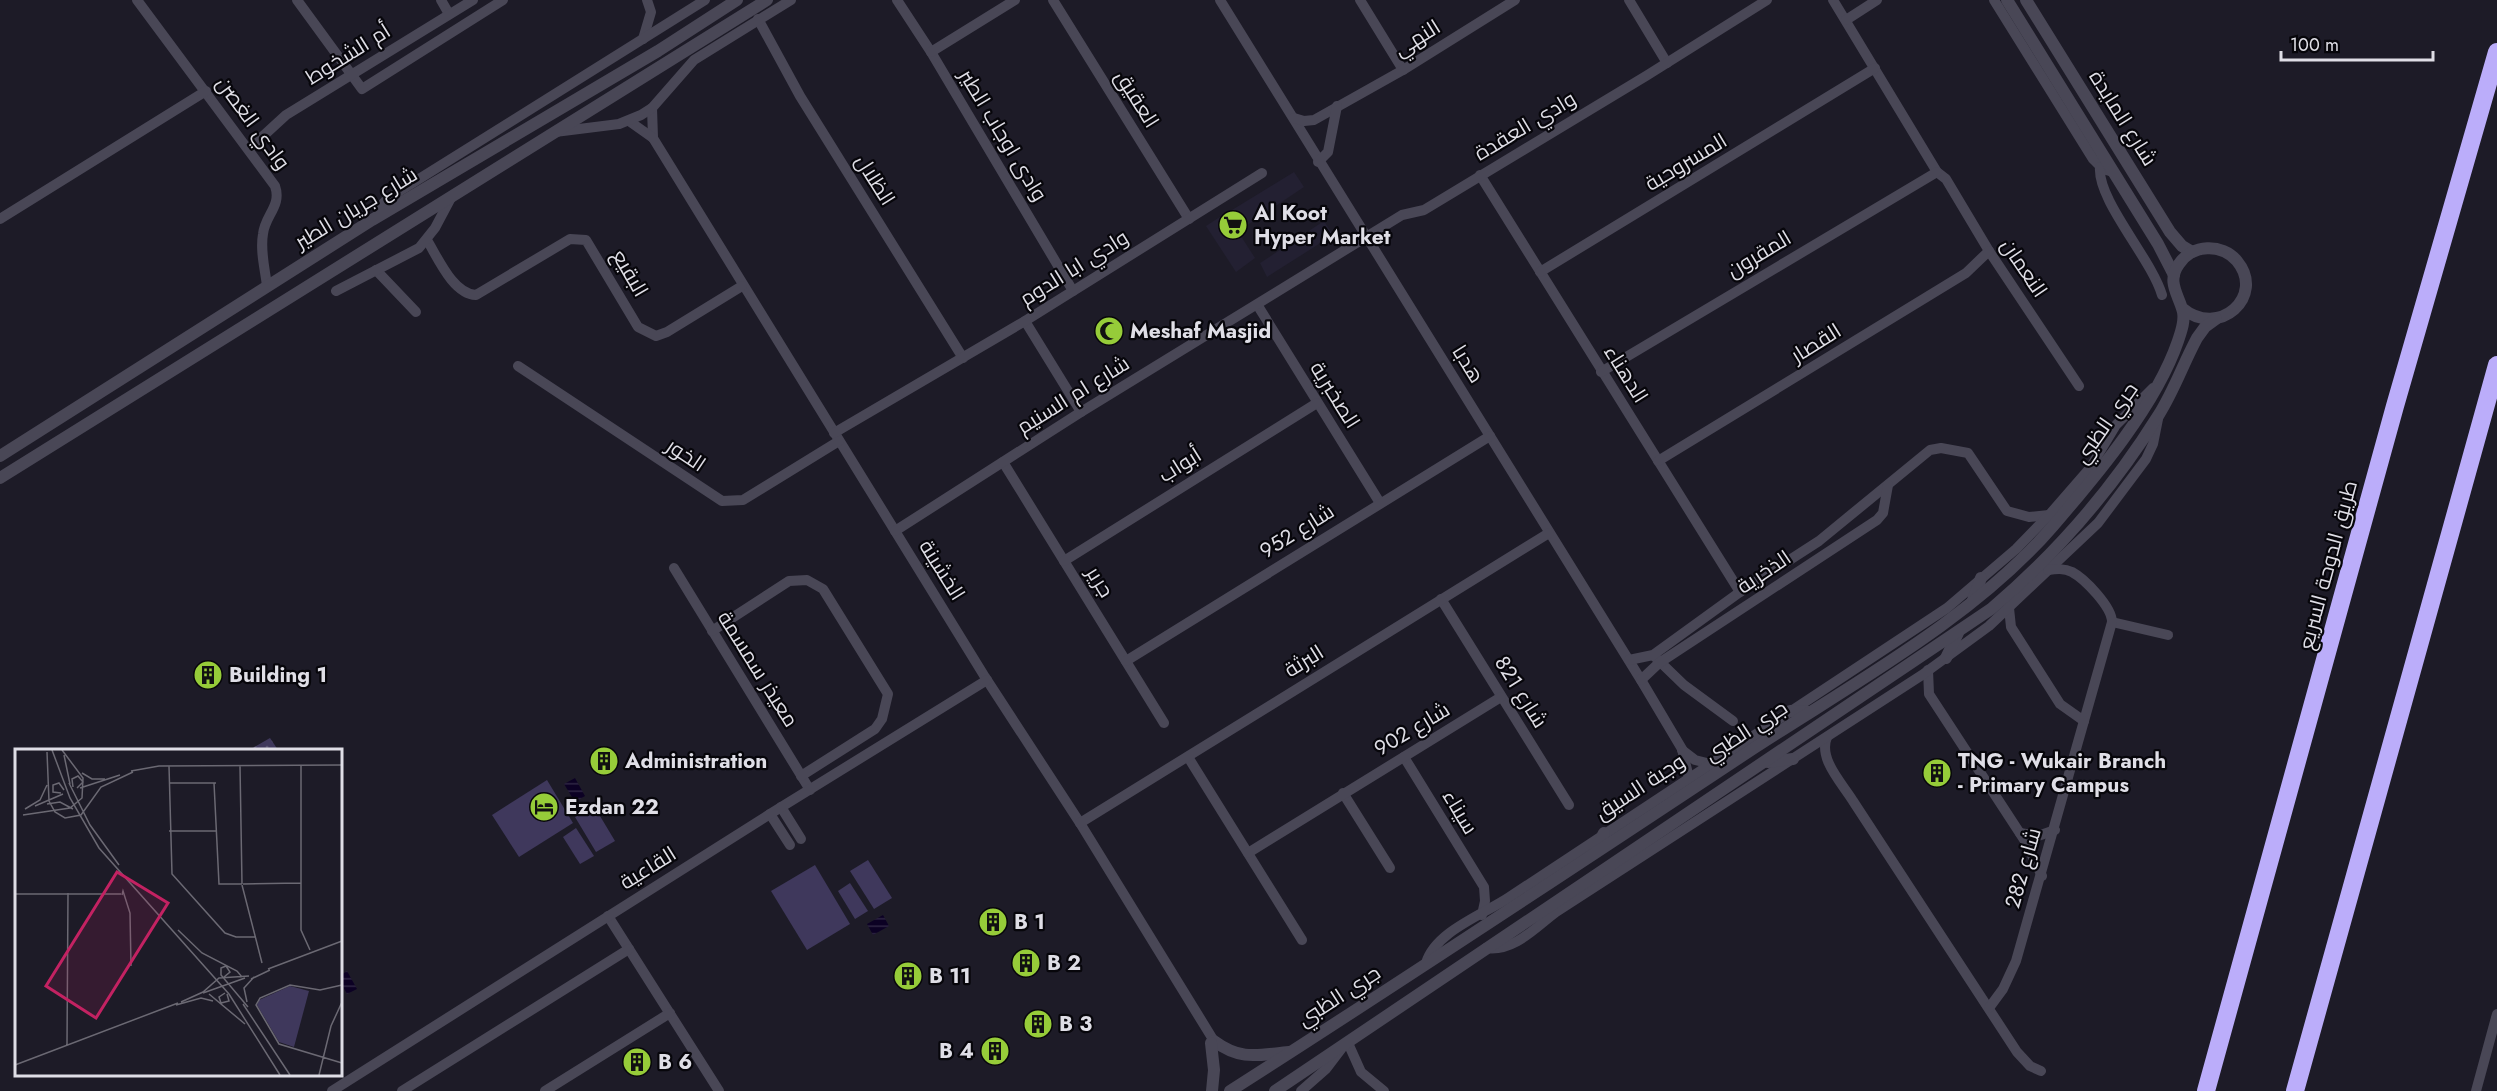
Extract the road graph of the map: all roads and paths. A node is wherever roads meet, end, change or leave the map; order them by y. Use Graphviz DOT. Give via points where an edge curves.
graph roads {
  1 [pos="137,0"];
  2 [pos="297,0"];
  3 [pos="441,0"];
  4 [pos="473,0"];
  5 [pos="503,0"];
  6 [pos="647,0"];
  7 [pos="705,0"];
  8 [pos="737,0"];
  9 [pos="767,0"];
  10 [pos="791,0"];
  11 [pos="897,0"];
  12 [pos="1015,0"];
  13 [pos="1053,0"];
  14 [pos="1220,0"];
  15 [pos="1360,0"];
  16 [pos="1515,0"];
  17 [pos="1629,0"];
  18 [pos="1767,0"];
  19 [pos="1833,0"];
  20 [pos="1877,0"];
  21 [pos="1994,0"];
  22 [pos="2007,0"];
  23 [pos="2026,0"];
  24 [pos="487,4"];
  25 [pos="651,12"];
  26 [pos="449,14"];
  27 [pos="758,19"];
  28 [pos="1846,20"];
  29 [pos="670,22"];
  30 [pos="643,39"];
  31 [pos="931,52"];
  32 [pos="2497,52"];
  33 [pos="1667,63"];
  34 [pos="1875,68"];
  35 [pos="1403,70"];
  36 [pos="352,75"];
  37 [pos="206,91"];
  38 [pos="1337,106"];
  39 [pos="652,108"];
  40 [pos="1294,118"];
  41 [pos="1314,120"];
  42 [pos="629,121"];
  43 [pos="552,133"];
  44 [pos="653,138"];
  45 [pos="1306,140"];
  46 [pos="480,148"];
  47 [pos="249,149"];
  48 [pos="1318,162"];
  49 [pos="2100,167"];
  50 [pos="1937,172"];
  51 [pos="2113,172"];
  52 [pos="1262,173"];
  53 [pos="1480,175"];
  54 [pos="452,196"];
  55 [pos="0,219"];
  56 [pos="1189,219"];
  57 [pos="1365,238"];
  58 [pos="427,240"];
  59 [pos="1989,251"];
  60 [pos="2192,252"];
  61 [pos="376,270"];
  62 [pos="1540,272"];
  63 [pos="2174,275"];
  64 [pos="267,286"];
  65 [pos="742,286"];
  66 [pos="336,291"];
  67 [pos="1073,291"];
  68 [pos="2162,295"];
  69 [pos="1258,306"];
  70 [pos="2182,308"];
  71 [pos="417,312"];
  72 [pos="2216,319"];
  73 [pos="1025,321"];
  74 [pos="963,358"];
  75 [pos="2497,364"];
  76 [pos="518,366"];
  77 [pos="1601,372"];
  78 [pos="2157,384"];
  79 [pos="2079,386"];
  80 [pos="906,393"];
  81 [pos="1317,403"];
  82 [pos="1081,412"];
  83 [pos="2158,417"];
  84 [pos="1490,436"];
  85 [pos="837,437"];
  86 [pos="0,456"];
  87 [pos="1658,461"];
  88 [pos="1003,462"];
  89 [pos="0,478"];
  90 [pos="1888,484"];
  91 [pos="1380,503"];
  92 [pos="2050,514"];
  93 [pos="1843,521"];
  94 [pos="895,531"];
  95 [pos="1549,532"];
  96 [pos="1853,536"];
  97 [pos="2068,550"];
  98 [pos="1064,561"];
  99 [pos="674,568"];
  100 [pos="2048,570"];
  101 [pos="2073,573"];
  102 [pos="1981,578"];
  103 [pos="1753,584"];
  104 [pos="1740,592"];
  105 [pos="1762,597"];
  106 [pos="1441,599"];
  107 [pos="1972,601"];
  108 [pos="2009,608"];
  109 [pos="2112,622"];
  110 [pos="1989,626"];
  111 [pos="2011,627"];
  112 [pos="712,631"];
  113 [pos="1958,633"];
  114 [pos="2168,635"];
  115 [pos="1946,658"];
  116 [pos="1656,659"];
  117 [pos="1629,660"];
  118 [pos="1126,661"];
  119 [pos="1928,670"];
  120 [pos="987,680"];
  121 [pos="1641,680"];
  122 [pos="1904,687"];
  123 [pos="1929,694"];
  124 [pos="1501,697"];
  125 [pos="1790,711"];
  126 [pos="1810,712"];
  127 [pos="1733,721"];
  128 [pos="2084,721"];
  129 [pos="1164,723"];
  130 [pos="1827,737"];
  131 [pos="1682,749"];
  132 [pos="1804,752"];
  133 [pos="1188,757"];
  134 [pos="1404,757"];
  135 [pos="1793,759"];
  136 [pos="1827,760"];
  137 [pos="1764,762"];
  138 [pos="1711,764"];
  139 [pos="801,776"];
  140 [pos="1689,778"];
  141 [pos="810,790"];
  142 [pos="1344,793"];
  143 [pos="1569,806"];
  144 [pos="781,807"];
  145 [pos="770,814"];
  146 [pos="1080,823"];
  147 [pos="2055,830"];
  148 [pos="1604,832"];
  149 [pos="2020,833"];
  150 [pos="801,839"];
  151 [pos="790,845"];
  152 [pos="1248,853"];
  153 [pos="1594,855"];
  154 [pos="1390,868"];
  155 [pos="2042,876"];
  156 [pos="1484,887"];
  157 [pos="1508,898"];
  158 [pos="1482,915"];
  159 [pos="608,916"];
  160 [pos="1302,940"];
  161 [pos="1486,948"];
  162 [pos="629,949"];
  163 [pos="1426,963"];
  164 [pos="1989,1008"];
  165 [pos="670,1013"];
  166 [pos="2497,1014"];
  167 [pos="1213,1042"];
  168 [pos="1346,1045"];
  169 [pos="1290,1052"];
  170 [pos="2041,1071"];
  171 [pos="332,1091"];
  172 [pos="402,1091"];
  173 [pos="545,1091"];
  174 [pos="719,1091"];
  175 [pos="1212,1091"];
  176 [pos="1230,1091"];
  177 [pos="1275,1091"];
  178 [pos="1301,1091"];
  179 [pos="1384,1091"];
  180 [pos="2206,1091"];
  181 [pos="2295,1091"];
  182 [pos="2476,1091"];
  1 -- 37 [label="street, وادي الغصن"];
  2 -- 36 [label="street"];
  3 -- 26 [label="street"];
  4 -- 26 [label="street, أم الشخوط"];
  5 -- 24 [label="street, أم الشخوط"];
  6 -- 25 [label="street"];
  7 -- 29 [label="street"];
  8 -- 46 [label="street, شارع جريان الطير"];
  9 -- 43 [label="street, شارع جريان الطير"];
  10 -- 27 [label="street, شارع جريان الطير"];
  11 -- 31 [label="street, وادى اوجاب الطير"];
  12 -- 31 [label="street"];
  13 -- 56 [label="street, العقيق"];
  14 -- 40 [label="street, هدبا"];
  15 -- 35 [label="street"];
  16 -- 35 [label="street, النهي"];
  17 -- 33 [label="street"];
  18 -- 33 [label="street, وادي العقدة"];
  19 -- 28 [label="street, النعمان"];
  20 -- 28 [label="street"];
  21 -- 49 [label="street"];
  22 -- 51 [label="street, شارع المايدة"];
  23 -- 60 [label="street, شارع المايدة" via="2170,232"];
  24 -- 36 [label="street, أم الشخوط" via="362,89"];
  25 -- 29 [label="street"];
  25 -- 30 [label="street"];
  26 -- 36 [label="street, أم الشخوط"];
  27 -- 39 [label="street, شارع جريان الطير" via="694,60"];
  27 -- 74 [label="street, الظلال" via="795,88"];
  28 -- 34 [label="street, النعمان"];
  29 -- 30 [label="street"];
  30 -- 46 [label="street"];
  31 -- 67 [label="street, وادى اوجاب الطير"];
  32 -- 180 [label="highway, طريق الدوحة السريع"];
  33 -- 53 [label="street, وادي العقدة"];
  34 -- 50 [label="street, النعمان"];
  34 -- 62 [label="street, المسروحية"];
  35 -- 38 [label="street, النهي"];
  36 -- 47 [label="street, أم الشخوط" via="286,115"];
  37 -- 47 [label="street, وادي الغصن"];
  37 -- 55 [label="street"];
  38 -- 41 [label="street, النهي"];
  38 -- 48 [label="street" via="1328,152"];
  39 -- 42 [label="street, شارع جريان الطير"];
  39 -- 44 [label="street, الخشينة"];
  40 -- 41 [label="street"];
  40 -- 45 [label="street, هدبا"];
  41 -- 45 [label="street"];
  42 -- 43 [label="street, شارع جريان الطير"];
  42 -- 44 [label="street, الخشينة"];
  43 -- 54 [label="street, شارع جريان الطير"];
  44 -- 65 [label="street, الخشينة"];
  45 -- 48 [label="street, هدبا"];
  46 -- 64 [label="street, شارع جريان الطير"];
  47 -- 64 [label="street, وادي الغصن" via="277,191 262,238"];
  48 -- 57 [label="street, هدبا"];
  49 -- 51 [label="street, شارع المايدة"];
  49 -- 68 [label="street" via="2102,185 2154,274"];
  50 -- 59 [label="street, النعمان" via="1946,179"];
  50 -- 77 [label="street, المقرون"];
  51 -- 63 [label="street, شارع المايدة"];
  52 -- 56 [label="street, وادي ابا الدوم"];
  53 -- 57 [label="street, وادي العقدة" via="1424,210 1402,215"];
  53 -- 62 [label="street, الدهناء"];
  54 -- 58 [label="street"];
  54 -- 89 [label="street, شارع جريان الطير"];
  56 -- 67 [label="street, وادي ابا الدوم"];
  57 -- 69 [label="street, شارع ام السنيم"];
  57 -- 84 [label="street, هدبا"];
  58 -- 61 [label="street" via="406,257"];
  58 -- 65 [label="street, البقيع" via="460,289 470,295 482,293 575,238 590,243 638,327 656,336"];
  59 -- 79 [label="street, النعمان"];
  59 -- 87 [label="street, القصار" via="1966,273"];
  60 -- 63 [label="street" via="2181,261"];
  60 -- 72 [label="street" via="2222,250 2235,258 2243,272 2241,302"];
  61 -- 66 [label="street"];
  61 -- 71 [label="street"];
  62 -- 77 [label="street, الدهناء"];
  63 -- 70 [label="street" via="2175,296"];
  64 -- 86 [label="street, شارع جريان الطير"];
  65 -- 85 [label="street, الخشينة"];
  67 -- 73 [label="street, وادي ابا الدوم"];
  69 -- 81 [label="street, الصخبرية"];
  69 -- 82 [label="street, شارع ام السنيم"];
  70 -- 72 [label="street" via="2198,318"];
  70 -- 78 [label="street, جري الظبي" via="2184,320 2179,338"];
  72 -- 83 [label="street, جري الظبي" via="2197,338"];
  73 -- 74 [label="street, وادي ابا الدوم"];
  73 -- 82 [label="street"];
  74 -- 80 [label="street, وادي ابا الدوم"];
  75 -- 181 [label="highway"];
  76 -- 85 [label="street, الخور" via="722,501 742,500"];
  77 -- 87 [label="street, الدهناء"];
  78 -- 92 [label="street, وجبة السيق" via="2116,425 2090,468"];
  78 -- 107 [label="street, جري الظبي" via="2074,502 2026,555"];
  80 -- 85 [label="street, الخور"];
  81 -- 91 [label="street, الصخبرية"];
  81 -- 98 [label="street, أبواب"];
  82 -- 88 [label="street, شارع ام السنيم"];
  83 -- 97 [label="street" via="2146,459 2098,523"];
  83 -- 113 [label="street, جري الظبي" via="2074,529 2009,593"];
  84 -- 91 [label="street, شارع 952"];
  84 -- 95 [label="street, هدبا"];
  85 -- 94 [label="street, الخشينة"];
  87 -- 104 [label="street, الدهناء"];
  88 -- 94 [label="street, شارع ام السنيم"];
  88 -- 98 [label="street, جرير"];
  90 -- 92 [label="street, الذخرية" via="1930,450 1962,450 2007,511 2029,517"];
  90 -- 93 [label="street, الذخرية"];
  90 -- 96 [label="street, الذخرية" via="1880,517"];
  91 -- 118 [label="street, شارع 952"];
  92 -- 102 [label="street, وجبة السيق"];
  93 -- 96 [label="street"];
  93 -- 103 [label="street, الذخرية" via="1820,541"];
  94 -- 120 [label="street, الخشينة"];
  95 -- 106 [label="street, البرثة"];
  95 -- 117 [label="street, هدبا"];
  96 -- 105 [label="street, الذخرية"];
  97 -- 100 [label="street"];
  97 -- 101 [label="street"];
  98 -- 118 [label="street, جرير"];
  99 -- 112 [label="street, معيذر سمسمة"];
  100 -- 101 [label="street"];
  100 -- 108 [label="street"];
  101 -- 109 [label="street" via="2108,606"];
  102 -- 107 [label="street"];
  102 -- 125 [label="street, وجبة السيق" via="1908,636"];
  103 -- 104 [label="street, الذخرية"];
  103 -- 105 [label="street"];
  104 -- 116 [label="street, الذخرية"];
  105 -- 116 [label="street, الذخرية"];
  106 -- 124 [label="street, شارع 821"];
  106 -- 133 [label="street, البرثة"];
  107 -- 126 [label="street, جري الظبي"];
  108 -- 110 [label="street"];
  108 -- 111 [label="street"];
  109 -- 114 [label="street"];
  109 -- 128 [label="street, شارع 282"];
  110 -- 111 [label="street"];
  110 -- 115 [label="street"];
  111 -- 128 [label="street" via="2060,704"];
  112 -- 139 [label="street, معيذر سمسمة"];
  112 -- 139 [label="street" via="789,582 807,580 823,589 888,694 882,719 875,729"];
  113 -- 115 [label="street"];
  113 -- 137 [label="street, جري الظبي"];
  115 -- 119 [label="street"];
  116 -- 117 [label="street, الذخرية"];
  116 -- 121 [label="street, الذخرية"];
  116 -- 127 [label="street"];
  117 -- 121 [label="street, هدبا"];
  118 -- 129 [label="street, جرير"];
  119 -- 122 [label="street"];
  119 -- 123 [label="street"];
  120 -- 141 [label="street, القاعية"];
  120 -- 146 [label="street, الخشينة"];
  121 -- 131 [label="street, هدبا"];
  122 -- 123 [label="street"];
  122 -- 130 [label="street"];
  123 -- 149 [label="street"];
  124 -- 134 [label="street, شارع 902"];
  124 -- 143 [label="street, شارع 821"];
  125 -- 126 [label="street"];
  125 -- 138 [label="street, وجبة السيق"];
  126 -- 153 [label="street, جري الظبي"];
  128 -- 147 [label="street, شارع 282"];
  130 -- 132 [label="street"];
  130 -- 136 [label="street"];
  131 -- 138 [label="street" via="1695,760"];
  131 -- 140 [label="street, هدبا"];
  132 -- 135 [label="street"];
  132 -- 136 [label="street"];
  133 -- 146 [label="street, البرثة"];
  133 -- 152 [label="street"];
  134 -- 142 [label="street, شارع 902"];
  134 -- 156 [label="street, سيناء"];
  135 -- 137 [label="street"];
  135 -- 161 [label="street" via="1517,941 1500,949"];
  136 -- 164 [label="street"];
  137 -- 161 [label="street, جري الظبي"];
  138 -- 140 [label="street, وجبة السيق"];
  139 -- 141 [label="street, معيذر سمسمة"];
  140 -- 148 [label="street, وجبة السيق"];
  141 -- 144 [label="street, القاعية"];
  142 -- 152 [label="street, شارع 902"];
  142 -- 154 [label="street"];
  144 -- 145 [label="street, القاعية"];
  144 -- 150 [label="street"];
  145 -- 151 [label="street"];
  145 -- 159 [label="street, القاعية"];
  146 -- 167 [label="street, الخشينة"];
  147 -- 149 [label="street" via="2038,836"];
  147 -- 155 [label="street, شارع 282"];
  148 -- 153 [label="street"];
  148 -- 157 [label="street, وجبة السيق"];
  149 -- 155 [label="street"];
  152 -- 160 [label="street"];
  153 -- 163 [label="street, جري الظبي"];
  155 -- 164 [label="street, شارع 282" via="2012,971"];
  156 -- 157 [label="street"];
  156 -- 158 [label="street"];
  157 -- 158 [label="street, وجبة السيق"];
  158 -- 163 [label="street, وجبة السيق" via="1446,935 1431,950"];
  159 -- 162 [label="street"];
  159 -- 171 [label="street, القاعية"];
  161 -- 168 [label="street, جري الظبي"];
  162 -- 165 [label="street"];
  162 -- 172 [label="street"];
  163 -- 169 [label="street, جري الظبي"];
  164 -- 170 [label="street" via="2020,1057"];
  165 -- 173 [label="street"];
  165 -- 174 [label="street"];
  166 -- 182 [label="street"];
  167 -- 169 [label="street" via="1243,1056"];
  167 -- 175 [label="street"];
  168 -- 177 [label="street, جري الظبي"];
  168 -- 178 [label="street"];
  168 -- 179 [label="street" via="1361,1072"];
  169 -- 176 [label="street, جري الظبي"];
}
